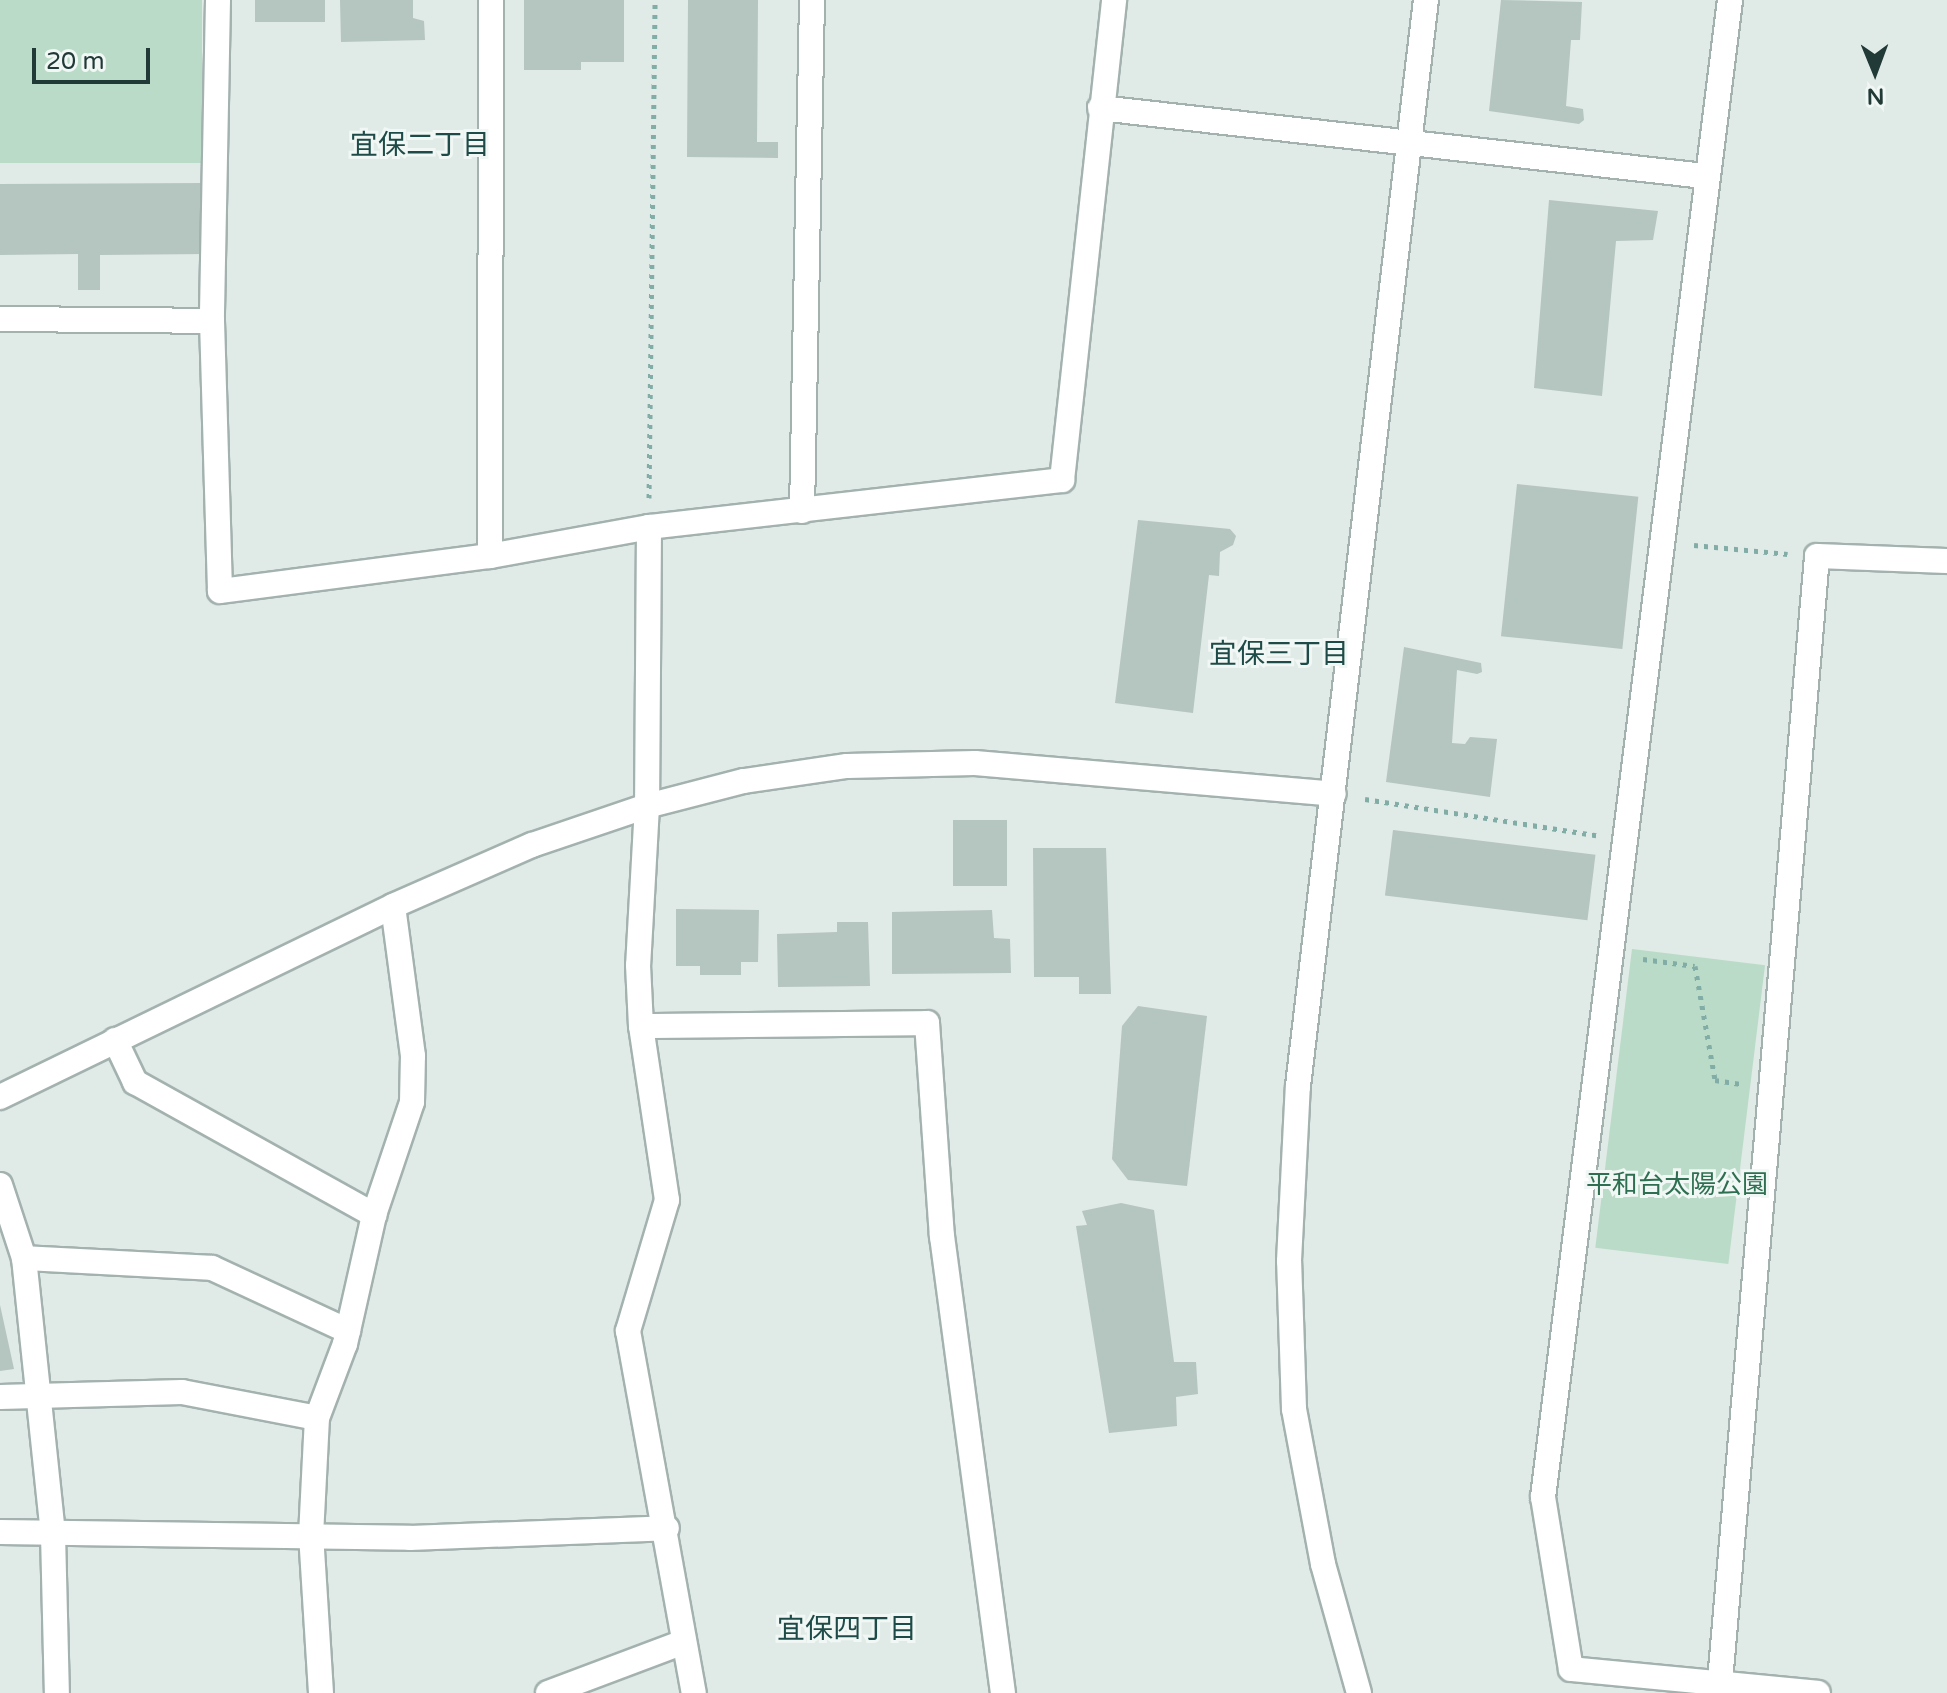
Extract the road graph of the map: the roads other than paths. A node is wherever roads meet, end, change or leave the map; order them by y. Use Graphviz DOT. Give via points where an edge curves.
graph roads {
  1 [pos="218,0"];
  2 [pos="491,0"];
  3 [pos="812,0"];
  4 [pos="1114,0"];
  5 [pos="1426,0"];
  6 [pos="1730,0"];
  7 [pos="1100,108"];
  8 [pos="1407,144"];
  9 [pos="1704,176"];
  10 [pos="0,319"];
  11 [pos="212,321"];
  12 [pos="802,511"];
  13 [pos="649,527"];
  14 [pos="490,556"];
  15 [pos="1947,561"];
  16 [pos="1334,794"];
  17 [pos="647,806"];
  18 [pos="393,906"];
  19 [pos="641,1026"];
  20 [pos="115,1040"];
  21 [pos="0,1097"];
  22 [pos="0,1185"];
  23 [pos="374,1215"];
  24 [pos="24,1258"];
  25 [pos="348,1331"];
  26 [pos="35,1394"];
  27 [pos="0,1397"];
  28 [pos="317,1418"];
  29 [pos="667,1528"];
  30 [pos="0,1532"];
  31 [pos="53,1534"];
  32 [pos="311,1536"];
  33 [pos="684,1642"];
  34 [pos="1720,1688"];
  35 [pos="314,1692"];
  36 [pos="57,1693"];
  37 [pos="548,1693"];
  38 [pos="694,1693"];
  39 [pos="1003,1693"];
  40 [pos="1359,1693"];
  41 [pos="1818,1693"];
  1 -- 11 [label="street"];
  2 -- 14 [label="street"];
  3 -- 12 [label="street"];
  4 -- 7 [label="street"];
  5 -- 8 [label="street"];
  6 -- 9 [label="street"];
  7 -- 8 [label="street"];
  7 -- 12 [label="street" via="1062,480"];
  8 -- 9 [label="street"];
  8 -- 16 [label="street"];
  9 -- 34 [label="street" via="1543,1497 1571,1669"];
  10 -- 11 [label="street"];
  11 -- 14 [label="street" via="220,591"];
  12 -- 13 [label="street"];
  13 -- 14 [label="street"];
  13 -- 17 [label="street"];
  15 -- 34 [label="street" via="1817,556"];
  16 -- 17 [label="street" via="975,763 847,766 744,781"];
  16 -- 40 [label="street" via="1298,1086 1289,1261 1294,1409 1323,1564"];
  17 -- 18 [label="street" via="532,845"];
  17 -- 19 [label="street" via="638,965"];
  18 -- 20 [label="street"];
  18 -- 23 [label="street" via="413,1056 412,1102"];
  19 -- 29 [label="street" via="667,1200 628,1331"];
  19 -- 39 [label="street" via="927,1023 942,1236"];
  20 -- 21 [label="street"];
  20 -- 23 [label="street" via="135,1082"];
  22 -- 24 [label="street"];
  23 -- 25 [label="street"];
  24 -- 25 [label="street" via="212,1268"];
  24 -- 26 [label="street"];
  25 -- 28 [label="street"];
  26 -- 27 [label="street"];
  26 -- 28 [label="street" via="182,1392"];
  26 -- 31 [label="street"];
  28 -- 32 [label="street"];
  29 -- 32 [label="street" via="410,1538"];
  29 -- 33 [label="street"];
  30 -- 31 [label="street"];
  31 -- 32 [label="street"];
  31 -- 36 [label="street"];
  32 -- 35 [label="street"];
  33 -- 37 [label="street"];
  33 -- 38 [label="street"];
  34 -- 41 [label="street"];
}
